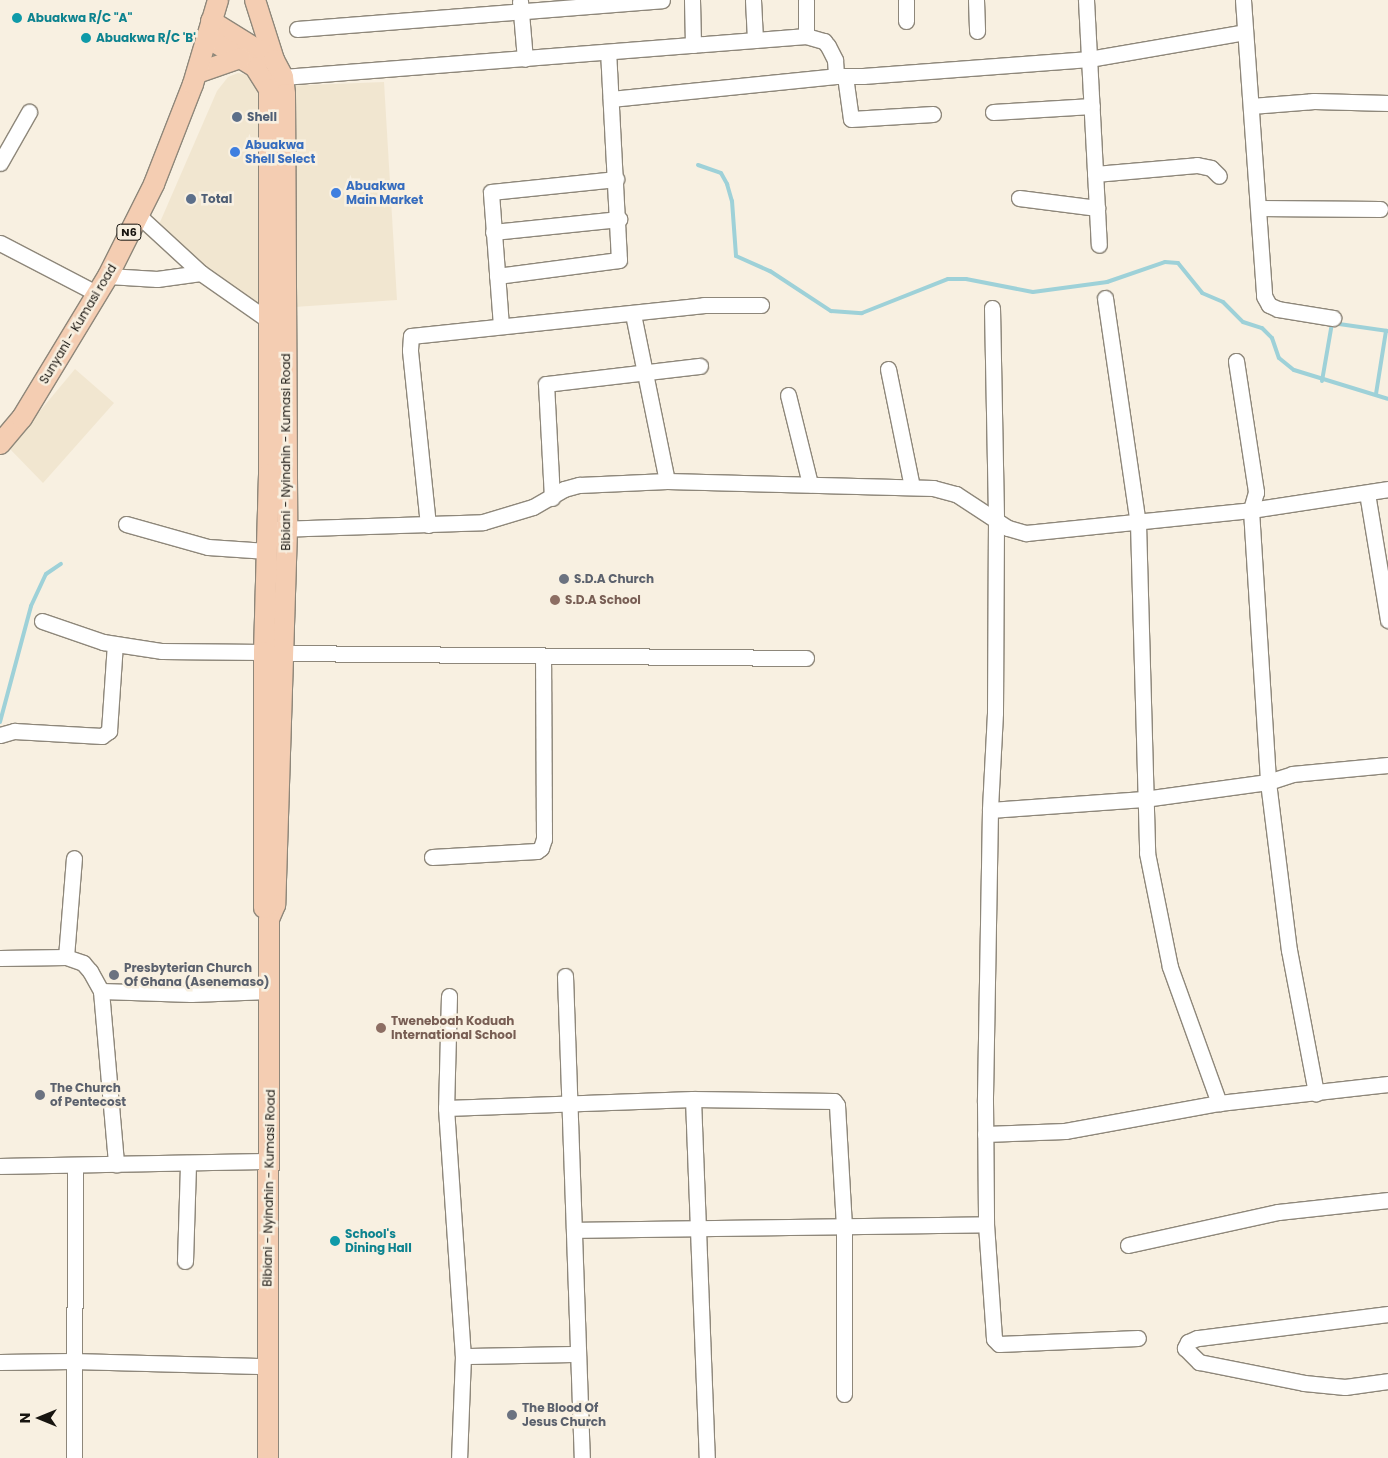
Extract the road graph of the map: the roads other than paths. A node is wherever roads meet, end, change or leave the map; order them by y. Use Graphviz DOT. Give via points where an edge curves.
graph roads {
  1 [pos="218,0"];
  2 [pos="255,0"];
  3 [pos="662,0"];
  4 [pos="692,0"];
  5 [pos="753,0"];
  6 [pos="806,0"];
  7 [pos="906,0"];
  8 [pos="976,0"];
  9 [pos="1086,0"];
  10 [pos="1243,0"];
  11 [pos="638,1"];
  12 [pos="576,3"];
  13 [pos="521,5"];
  14 [pos="906,21"];
  15 [pos="297,28"];
  16 [pos="209,29"];
  17 [pos="978,31"];
  18 [pos="1245,32"];
  19 [pos="806,36"];
  20 [pos="755,40"];
  21 [pos="693,45"];
  22 [pos="608,53"];
  23 [pos="240,58"];
  24 [pos="525,59"];
  25 [pos="1089,59"];
  26 [pos="274,60"];
  27 [pos="196,73"];
  28 [pos="841,76"];
  29 [pos="283,78"];
  30 [pos="611,99"];
  31 [pos="1388,103"];
  32 [pos="1092,106"];
  33 [pos="1251,106"];
  34 [pos="28,112"];
  35 [pos="993,112"];
  36 [pos="933,114"];
  37 [pos="0,163"];
  38 [pos="1095,174"];
  39 [pos="1219,176"];
  40 [pos="616,179"];
  41 [pos="1019,198"];
  42 [pos="1097,208"];
  43 [pos="1260,208"];
  44 [pos="1380,209"];
  45 [pos="138,215"];
  46 [pos="619,220"];
  47 [pos="493,232"];
  48 [pos="0,243"];
  49 [pos="1099,245"];
  50 [pos="201,273"];
  51 [pos="108,276"];
  52 [pos="497,276"];
  53 [pos="96,293"];
  54 [pos="1105,298"];
  55 [pos="761,305"];
  56 [pos="992,308"];
  57 [pos="633,314"];
  58 [pos="1333,318"];
  59 [pos="268,320"];
  60 [pos="501,326"];
  61 [pos="1236,361"];
  62 [pos="700,366"];
  63 [pos="888,369"];
  64 [pos="645,374"];
  65 [pos="788,395"];
  66 [pos="0,444"];
  67 [pos="667,481"];
  68 [pos="810,484"];
  69 [pos="912,486"];
  70 [pos="1388,489"];
  71 [pos="1368,493"];
  72 [pos="552,498"];
  73 [pos="1251,510"];
  74 [pos="996,520"];
  75 [pos="1138,523"];
  76 [pos="126,524"];
  77 [pos="428,525"];
  78 [pos="277,529"];
  79 [pos="267,551"];
  80 [pos="1388,620"];
  81 [pos="42,621"];
  82 [pos="115,644"];
  83 [pos="274,652"];
  84 [pos="543,657"];
  85 [pos="806,658"];
  86 [pos="0,735"];
  87 [pos="1388,765"];
  88 [pos="1268,782"];
  89 [pos="1144,799"];
  90 [pos="990,810"];
  91 [pos="432,857"];
  92 [pos="74,858"];
  93 [pos="0,958"];
  94 [pos="66,958"];
  95 [pos="565,976"];
  96 [pos="101,991"];
  97 [pos="270,991"];
  98 [pos="448,996"];
  99 [pos="1388,1084"];
  100 [pos="1316,1093"];
  101 [pos="693,1099"];
  102 [pos="1219,1103"];
  103 [pos="567,1104"];
  104 [pos="446,1108"];
  105 [pos="985,1134"];
  106 [pos="271,1161"];
  107 [pos="188,1163"];
  108 [pos="116,1164"];
  109 [pos="0,1166"];
  110 [pos="75,1166"];
  111 [pos="1388,1200"];
  112 [pos="986,1224"];
  113 [pos="844,1226"];
  114 [pos="700,1228"];
  115 [pos="574,1230"];
  116 [pos="1128,1245"];
  117 [pos="184,1261"];
  118 [pos="1388,1314"];
  119 [pos="1138,1338"];
  120 [pos="578,1354"];
  121 [pos="463,1356"];
  122 [pos="72,1361"];
  123 [pos="0,1362"];
  124 [pos="268,1366"];
  125 [pos="1388,1381"];
  126 [pos="844,1394"];
  127 [pos="74,1458"];
  128 [pos="268,1458"];
  129 [pos="459,1458"];
  130 [pos="582,1458"];
  131 [pos="707,1458"];
  1 -- 16 [label="main road, Sunyani - Kumasi road / N6"];
  2 -- 26 [label="main road, Bibiani - Nyinahin - Kumasi Road"];
  3 -- 11 [label="street"];
  4 -- 21 [label="street"];
  5 -- 20 [label="street"];
  6 -- 19 [label="street"];
  7 -- 14 [label="street"];
  8 -- 17 [label="street"];
  9 -- 25 [label="street"];
  10 -- 18 [label="street"];
  11 -- 12 [label="street"];
  12 -- 13 [label="street"];
  13 -- 15 [label="street"];
  13 -- 24 [label="street"];
  16 -- 23 [label="main road, Bibiani - Nyinahin - Kumasi Road"];
  16 -- 26 [label="main road"];
  16 -- 27 [label="main road, Sunyani - Kumasi road / N6"];
  18 -- 25 [label="street"];
  18 -- 33 [label="street"];
  19 -- 20 [label="street"];
  19 -- 28 [label="street" via="824,40"];
  20 -- 21 [label="street"];
  21 -- 22 [label="street"];
  22 -- 24 [label="street"];
  22 -- 30 [label="street"];
  23 -- 27 [label="main road"];
  23 -- 59 [label="main road, Bibiani - Nyinahin - Kumasi Road" via="260,72 269,89"];
  24 -- 29 [label="street"];
  25 -- 28 [label="street"];
  25 -- 32 [label="street"];
  26 -- 29 [label="main road, Bibiani - Nyinahin - Kumasi Road"];
  27 -- 45 [label="main road, Sunyani - Kumasi road / N6" via="159,172"];
  28 -- 30 [label="street"];
  28 -- 36 [label="street" via="852,119"];
  29 -- 78 [label="main road, Bibiani - Nyinahin - Kumasi Road" via="287,224"];
  30 -- 40 [label="street"];
  31 -- 33 [label="street" via="1314,101"];
  32 -- 35 [label="street"];
  32 -- 38 [label="street"];
  33 -- 43 [label="street"];
  34 -- 37 [label="street"];
  38 -- 39 [label="street" via="1197,165 1210,168"];
  38 -- 42 [label="street"];
  40 -- 46 [label="street"];
  40 -- 47 [label="street" via="492,191"];
  41 -- 42 [label="street"];
  42 -- 49 [label="street"];
  43 -- 44 [label="street"];
  43 -- 58 [label="street" via="1262,285 1269,305 1278,310"];
  45 -- 50 [label="street"];
  45 -- 51 [label="main road, Sunyani - Kumasi road / N6"];
  46 -- 47 [label="street"];
  46 -- 52 [label="street" via="620,258 617,262"];
  47 -- 52 [label="street"];
  48 -- 53 [label="street"];
  50 -- 51 [label="street" via="157,279"];
  50 -- 59 [label="street"];
  51 -- 53 [label="main road, Sunyani - Kumasi road / N6"];
  52 -- 60 [label="street"];
  53 -- 66 [label="main road, Sunyani - Kumasi road / N6" via="22,418"];
  54 -- 75 [label="street"];
  55 -- 57 [label="street" via="704,305"];
  56 -- 74 [label="street"];
  57 -- 60 [label="street"];
  57 -- 64 [label="street"];
  59 -- 78 [label="main road, Bibiani - Nyinahin - Kumasi Road"];
  60 -- 77 [label="street" via="418,333 409,341"];
  61 -- 73 [label="street" via="1256,492"];
  62 -- 64 [label="street"];
  63 -- 69 [label="street"];
  64 -- 67 [label="street"];
  64 -- 72 [label="street" via="545,386"];
  65 -- 68 [label="street"];
  67 -- 68 [label="street"];
  67 -- 72 [label="street" via="579,485 564,489"];
  68 -- 69 [label="street"];
  69 -- 74 [label="street" via="956,494"];
  70 -- 71 [label="street"];
  71 -- 73 [label="street"];
  71 -- 80 [label="street"];
  72 -- 77 [label="street" via="483,522"];
  73 -- 75 [label="street"];
  73 -- 88 [label="street"];
  74 -- 75 [label="street" via="1016,533"];
  74 -- 90 [label="street" via="995,713"];
  75 -- 89 [label="street"];
  76 -- 79 [label="street" via="208,547"];
  77 -- 78 [label="street"];
  78 -- 79 [label="main road, Bibiani - Nyinahin - Kumasi Road"];
  78 -- 83 [label="main road, Bibiani - Nyinahin - Kumasi Road"];
  79 -- 83 [label="main road, Bibiani - Nyinahin - Kumasi Road"];
  81 -- 82 [label="street" via="69,633"];
  82 -- 83 [label="street" via="195,654"];
  82 -- 86 [label="street" via="109,730 102,736 14,732"];
  83 -- 84 [label="street"];
  83 -- 97 [label="main road, Bibiani - Nyinahin - Kumasi Road" via="275,905 269,919"];
  84 -- 85 [label="street"];
  84 -- 91 [label="street" via="544,840 541,848 537,852"];
  87 -- 88 [label="street" via="1292,774"];
  88 -- 89 [label="street"];
  88 -- 100 [label="street" via="1289,950"];
  89 -- 90 [label="street"];
  89 -- 102 [label="street" via="1147,853 1170,967"];
  90 -- 105 [label="street"];
  92 -- 94 [label="street"];
  93 -- 94 [label="street"];
  94 -- 96 [label="street" via="90,971"];
  95 -- 103 [label="street"];
  96 -- 97 [label="street" via="191,994"];
  96 -- 108 [label="street"];
  97 -- 106 [label="main road, Bibiani - Nyinahin - Kumasi Road"];
  98 -- 104 [label="street"];
  99 -- 100 [label="street"];
  100 -- 102 [label="street"];
  101 -- 103 [label="street"];
  101 -- 113 [label="street" via="834,1101 837,1105"];
  101 -- 114 [label="street"];
  102 -- 105 [label="street" via="1065,1131"];
  103 -- 104 [label="street"];
  103 -- 115 [label="street"];
  104 -- 121 [label="street"];
  105 -- 112 [label="street"];
  106 -- 107 [label="street"];
  106 -- 124 [label="main road, Bibiani - Nyinahin - Kumasi Road"];
  107 -- 108 [label="street"];
  107 -- 117 [label="street"];
  108 -- 110 [label="street"];
  109 -- 110 [label="street"];
  110 -- 122 [label="street"];
  111 -- 116 [label="street" via="1278,1212"];
  112 -- 113 [label="street"];
  112 -- 119 [label="street" via="996,1343"];
  113 -- 114 [label="street"];
  113 -- 126 [label="street"];
  114 -- 115 [label="street"];
  114 -- 131 [label="street"];
  115 -- 120 [label="street"];
  118 -- 125 [label="street" via="1197,1338 1188,1342 1185,1348 1198,1362 1304,1383 1345,1387"];
  120 -- 121 [label="street"];
  120 -- 130 [label="street"];
  121 -- 129 [label="street"];
  122 -- 123 [label="street"];
  122 -- 124 [label="street"];
  122 -- 127 [label="street"];
  124 -- 128 [label="main road, Bibiani - Nyinahin - Kumasi Road"];
}
